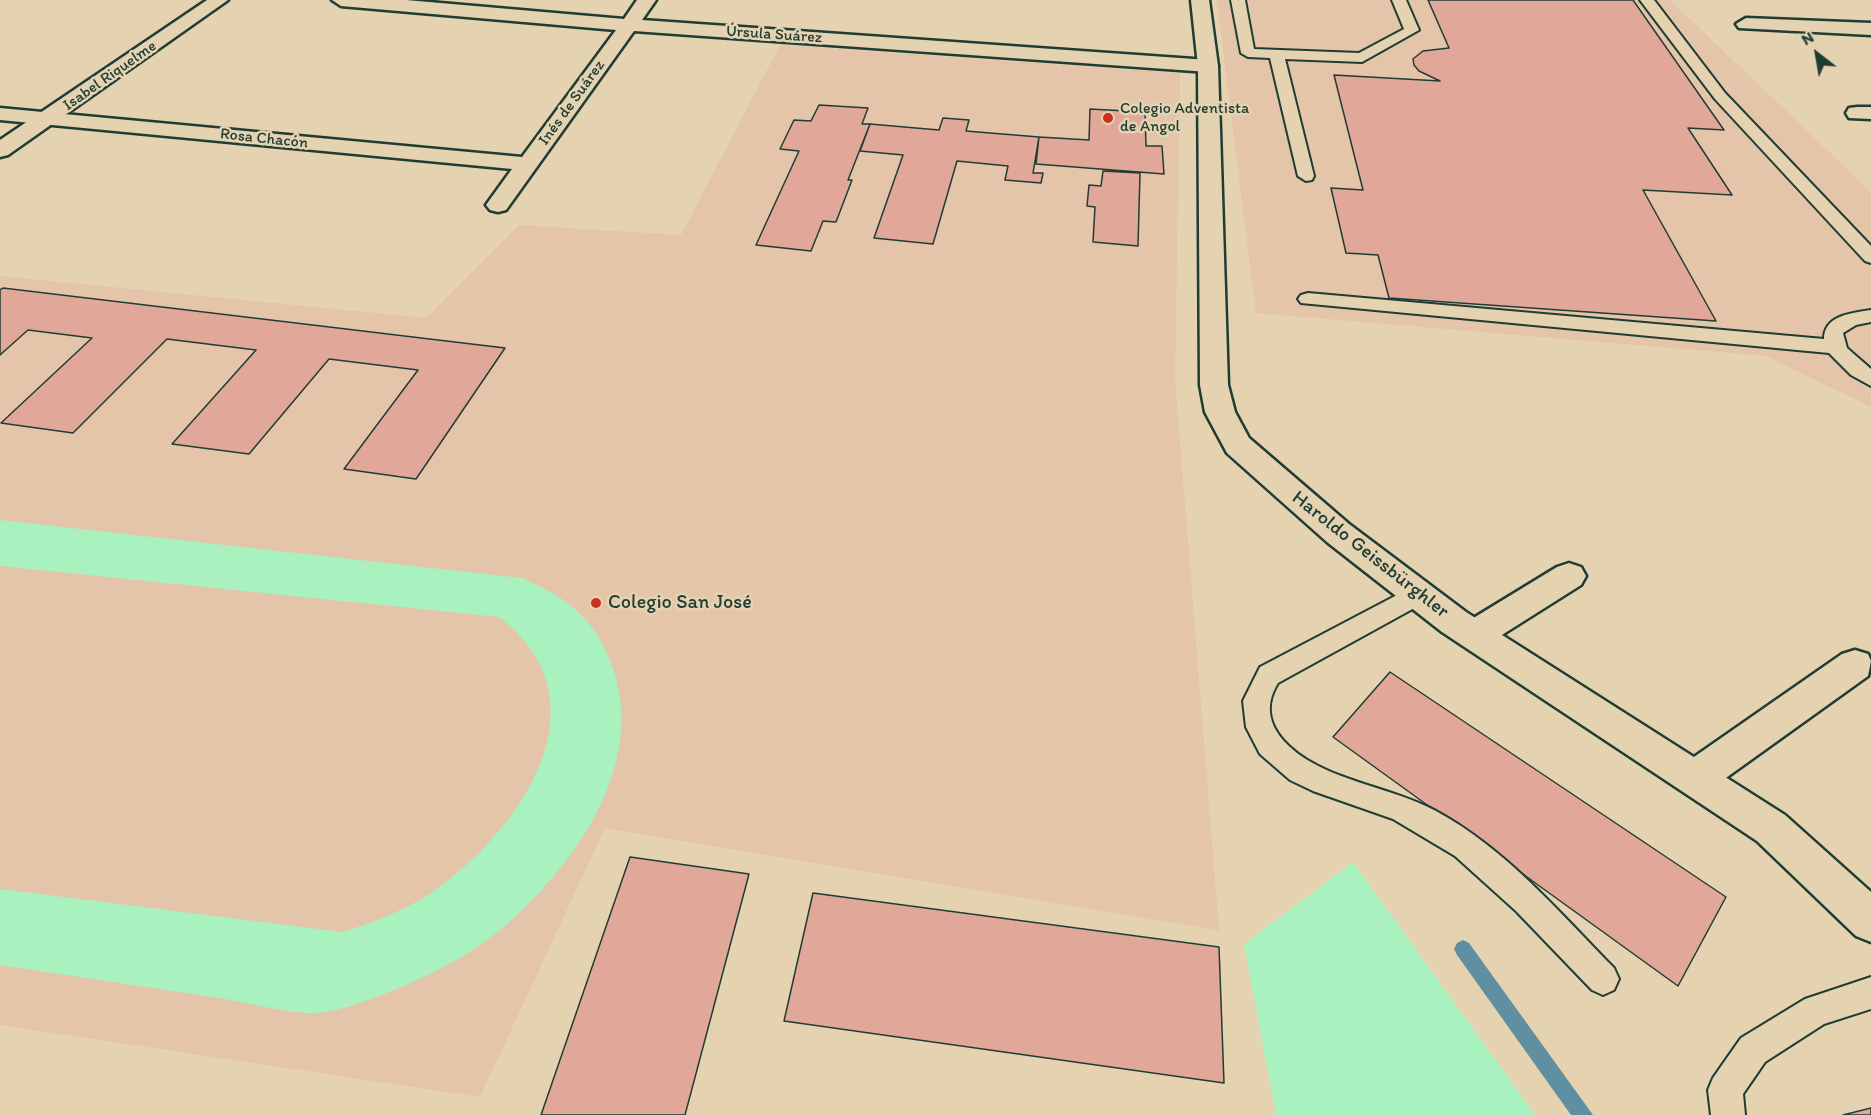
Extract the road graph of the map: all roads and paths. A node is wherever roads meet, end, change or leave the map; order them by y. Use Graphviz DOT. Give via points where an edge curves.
graph roads {
  1 [pos="219,0"];
  2 [pos="341,0"];
  3 [pos="647,0"];
  4 [pos="1200,0"];
  5 [pos="1238,0"];
  6 [pos="1397,0"];
  7 [pos="1647,0"];
  8 [pos="1746,24"];
  9 [pos="629,25"];
  10 [pos="1871,29"];
  11 [pos="1276,54"];
  12 [pos="1208,66"];
  13 [pos="0,114"];
  14 [pos="51,118"];
  15 [pos="0,150"];
  16 [pos="527,165"];
  17 [pos="1306,176"];
  18 [pos="498,205"];
  19 [pos="1871,256"];
  20 [pos="1308,299"];
  21 [pos="1871,316"];
  22 [pos="1835,347"];
  23 [pos="1871,379"];
  24 [pos="1569,576"];
  25 [pos="1418,594"];
  26 [pos="1474,635"];
  27 [pos="1855,665"];
  28 [pos="1695,778"];
  29 [pos="1871,921"];
  30 [pos="1603,979"];
  31 [pos="1871,993"];
  32 [pos="1728,1115"];
  1 -- 14 [label="street, Isabel Riquelme"];
  2 -- 9 [label="street, Úrsula Suárez"];
  3 -- 9 [label="street, Inés de Suárez"];
  4 -- 12 [label="street, Haroldo Geissbürghler"];
  5 -- 11 [label="lane" via="1248,53"];
  6 -- 11 [label="lane" via="1412,30 1362,58"];
  7 -- 19 [label="lane" via="1720,96"];
  8 -- 10 [label="street"];
  9 -- 12 [label="street, Úrsula Suárez"];
  9 -- 16 [label="street, Inés de Suárez"];
  11 -- 17 [label="lane"];
  12 -- 25 [label="street, Haroldo Geissbürghler" via="1215,385 1220,412 1238,445 1263,469"];
  13 -- 14 [label="street, Rosa Chacón"];
  14 -- 15 [label="street, Isabel Riquelme"];
  14 -- 16 [label="street, Rosa Chacón"];
  16 -- 18 [label="street, Inés de Suárez"];
  20 -- 22 [label="lane"];
  21 -- 22 [label="lane" via="1840,322 1833,331"];
  22 -- 23 [label="lane" via="1855,370"];
  24 -- 26 [label="street"];
  25 -- 26 [label="street, Haroldo Geissbürghler"];
  25 -- 30 [label="lane" via="1269,675 1259,689 1255,706 1259,727 1270,746 1311,777 1402,810 1443,831 1481,858"];
  26 -- 28 [label="street, Haroldo Geissbürghler"];
  27 -- 28 [label="street"];
  28 -- 29 [label="street, Haroldo Geissbürghler" via="1771,828"];
  31 -- 32 [label="lane" via="1816,1010 1754,1050 1725,1090"];
}
